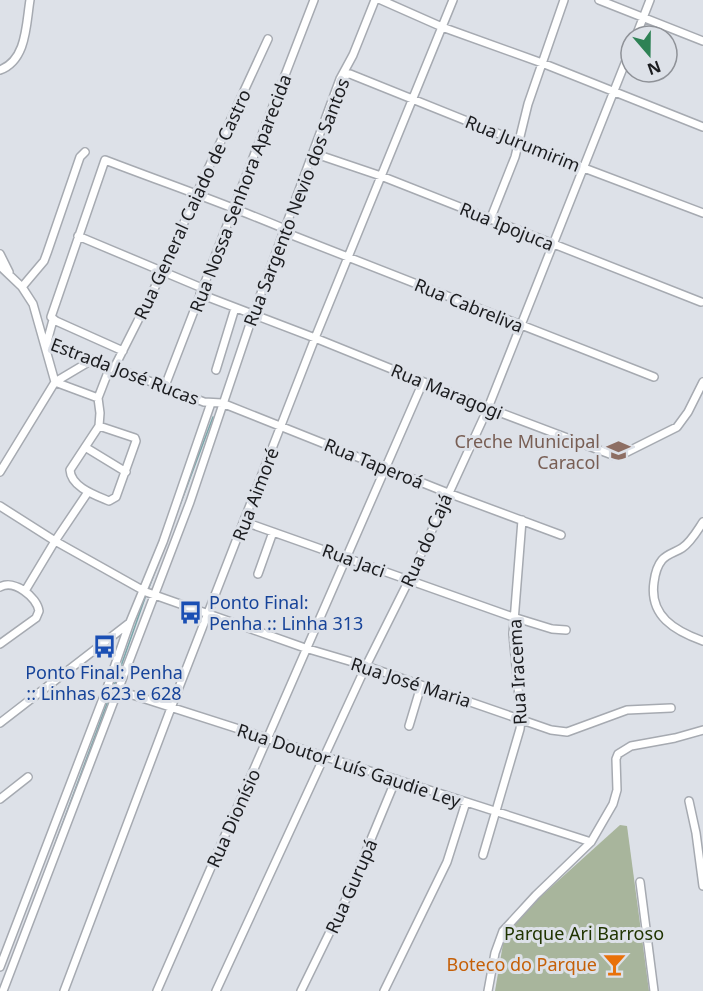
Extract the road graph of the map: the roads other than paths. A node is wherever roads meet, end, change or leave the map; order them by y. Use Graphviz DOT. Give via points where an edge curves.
graph roads {
  1 [pos="30,0"];
  2 [pos="314,0"];
  3 [pos="453,0"];
  4 [pos="564,0"];
  5 [pos="599,0"];
  6 [pos="650,0"];
  7 [pos="376,1"];
  8 [pos="643,17"];
  9 [pos="640,24"];
  10 [pos="442,27"];
  11 [pos="268,39"];
  12 [pos="703,41"];
  13 [pos="542,63"];
  14 [pos="2,70"];
  15 [pos="344,75"];
  16 [pos="619,80"];
  17 [pos="615,91"];
  18 [pos="413,100"];
  19 [pos="703,127"];
  20 [pos="519,140"];
  21 [pos="85,152"];
  22 [pos="313,153"];
  23 [pos="584,168"];
  24 [pos="381,176"];
  25 [pos="196,195"];
  26 [pos="234,207"];
  27 [pos="703,213"];
  28 [pos="490,220"];
  29 [pos="284,231"];
  30 [pos="78,236"];
  31 [pos="553,244"];
  32 [pos="0,254"];
  33 [pos="348,257"];
  34 [pos="0,266"];
  35 [pos="164,271"];
  36 [pos="10,274"];
  37 [pos="22,287"];
  38 [pos="201,291"];
  39 [pos="701,302"];
  40 [pos="235,308"];
  41 [pos="253,315"];
  42 [pos="54,320"];
  43 [pos="521,326"];
  44 [pos="315,338"];
  45 [pos="45,341"];
  46 [pos="123,351"];
  47 [pos="92,360"];
  48 [pos="112,367"];
  49 [pos="216,370"];
  50 [pos="654,377"];
  51 [pos="54,382"];
  52 [pos="423,382"];
  53 [pos="703,382"];
  54 [pos="165,386"];
  55 [pos="98,398"];
  56 [pos="212,403"];
  57 [pos="222,403"];
  58 [pos="488,408"];
  59 [pos="99,426"];
  60 [pos="281,426"];
  61 [pos="85,447"];
  62 [pos="385,468"];
  63 [pos="0,472"];
  64 [pos="126,472"];
  65 [pos="88,492"];
  66 [pos="448,493"];
  67 [pos="0,506"];
  68 [pos="522,520"];
  69 [pos="244,522"];
  70 [pos="703,522"];
  71 [pos="273,532"];
  72 [pos="561,535"];
  73 [pos="55,541"];
  74 [pos="346,557"];
  75 [pos="258,574"];
  76 [pos="409,580"];
  77 [pos="0,587"];
  78 [pos="25,591"];
  79 [pos="148,593"];
  80 [pos="209,615"];
  81 [pos="513,617"];
  82 [pos="130,622"];
  83 [pos="566,630"];
  84 [pos="703,641"];
  85 [pos="0,644"];
  86 [pos="305,648"];
  87 [pos="366,666"];
  88 [pos="421,686"];
  89 [pos="113,689"];
  90 [pos="171,708"];
  91 [pos="671,708"];
  92 [pos="521,719"];
  93 [pos="0,723"];
  94 [pos="409,726"];
  95 [pos="703,730"];
  96 [pos="268,738"];
  97 [pos="325,757"];
  98 [pos="28,777"];
  99 [pos="396,778"];
  100 [pos="0,799"];
  101 [pos="689,801"];
  102 [pos="466,802"];
  103 [pos="495,813"];
  104 [pos="591,842"];
  105 [pos="50,851"];
  106 [pos="483,855"];
  107 [pos="640,882"];
  108 [pos="703,886"];
  109 [pos="0,968"];
  110 [pos="3,991"];
  111 [pos="64,991"];
  112 [pos="157,991"];
  113 [pos="216,991"];
  114 [pos="302,991"];
  115 [pos="384,991"];
  116 [pos="488,991"];
  117 [pos="654,991"];
  1 -- 14 [label="street" via="22,47 14,61"];
  2 -- 26 [label="street, Rua Nossa Senhora Aparecida"];
  3 -- 10 [label="street, Rua Aimoré"];
  4 -- 13 [label="street"];
  5 -- 8 [label="street"];
  6 -- 8 [label="street"];
  7 -- 10 [label="street"];
  7 -- 15 [label="street, Rua Sargento Nevio dos Santos"];
  8 -- 9 [label="street"];
  8 -- 12 [label="street"];
  10 -- 13 [label="street"];
  10 -- 18 [label="street, Rua Aimoré"];
  11 -- 25 [label="street, Rua General Caiado de Castro"];
  13 -- 17 [label="street"];
  13 -- 20 [label="street"];
  15 -- 18 [label="street, Rua Jurumirim"];
  15 -- 22 [label="street, Rua Sargento Nevio dos Santos"];
  16 -- 17 [label="street, Rua do Cajá"];
  17 -- 19 [label="street"];
  17 -- 23 [label="street, Rua do Cajá"];
  18 -- 20 [label="street, Rua Jurumirim"];
  18 -- 24 [label="street, Rua Aimoré"];
  20 -- 23 [label="street, Rua Jurumirim"];
  20 -- 28 [label="street"];
  21 -- 37 [label="street" via="44,261"];
  22 -- 24 [label="street, Rua Ipojuca"];
  22 -- 29 [label="street, Rua Sargento Nevio dos Santos"];
  23 -- 27 [label="street, Rua Jurumirim"];
  23 -- 31 [label="street, Rua do Cajá"];
  24 -- 28 [label="street, Rua Ipojuca"];
  24 -- 33 [label="street, Rua Aimoré"];
  25 -- 26 [label="street, Rua Cabreliva"];
  25 -- 30 [label="street, Rua Cabreliva" via="105,160"];
  25 -- 35 [label="street, Rua General Caiado de Castro"];
  26 -- 29 [label="street, Rua Cabreliva"];
  26 -- 38 [label="street, Rua Nossa Senhora Aparecida"];
  28 -- 31 [label="street, Rua Ipojuca"];
  29 -- 33 [label="street, Rua Cabreliva"];
  29 -- 41 [label="street, Rua Sargento Nevio dos Santos"];
  30 -- 35 [label="street, Rua Maragogi"];
  30 -- 42 [label="street" via="51,312"];
  31 -- 39 [label="street, Rua Ipojuca"];
  31 -- 43 [label="street, Rua do Cajá"];
  32 -- 36 [label="street"];
  33 -- 43 [label="street, Rua Cabreliva"];
  33 -- 44 [label="street, Rua Aimoré"];
  34 -- 36 [label="street, Estrada José Rucas"];
  35 -- 38 [label="street, Rua Maragogi"];
  35 -- 46 [label="street, Rua General Caiado de Castro"];
  36 -- 37 [label="street, Estrada José Rucas"];
  37 -- 45 [label="street, Estrada José Rucas" via="33,304"];
  38 -- 40 [label="street, Rua Maragogi"];
  38 -- 54 [label="street, Rua Nossa Senhora Aparecida"];
  40 -- 41 [label="street, Rua Maragogi"];
  40 -- 49 [label="street"];
  41 -- 44 [label="street, Rua Maragogi"];
  41 -- 57 [label="street, Rua Sargento Nevio dos Santos"];
  42 -- 45 [label="street"];
  42 -- 46 [label="street"];
  43 -- 50 [label="street, Rua Cabreliva"];
  43 -- 58 [label="street, Rua do Cajá"];
  44 -- 52 [label="street, Rua Maragogi"];
  44 -- 60 [label="street, Rua Aimoré"];
  45 -- 47 [label="street, Estrada José Rucas"];
  45 -- 51 [label="street"];
  46 -- 48 [label="street, Rua General Caiado de Castro"];
  47 -- 48 [label="street, Estrada José Rucas"];
  47 -- 51 [label="street"];
  48 -- 54 [label="street, Estrada José Rucas"];
  48 -- 55 [label="street, Rua General Caiado de Castro"];
  51 -- 55 [label="street"];
  51 -- 63 [label="street"];
  52 -- 58 [label="street, Rua Maragogi"];
  52 -- 62 [label="street, Rua Dionísio"];
  53 -- 58 [label="street, Rua Maragogi" via="677,427 621,455"];
  54 -- 56 [label="street, Estrada José Rucas"];
  55 -- 59 [label="street"];
  56 -- 57 [label="street, Estrada José Rucas"];
  56 -- 79 [label="street"];
  57 -- 60 [label="street, Rua Taperoá"];
  57 -- 79 [label="street, Rua Sargento Nevio dos Santos" via="190,502"];
  58 -- 66 [label="street, Rua do Cajá"];
  59 -- 61 [label="street"];
  59 -- 64 [label="street" via="136,439"];
  60 -- 62 [label="street, Rua Taperoá"];
  60 -- 69 [label="street, Rua Aimoré"];
  61 -- 64 [label="street"];
  61 -- 65 [label="street" via="70,473"];
  62 -- 66 [label="street, Rua Taperoá"];
  62 -- 74 [label="street, Rua Dionísio"];
  64 -- 65 [label="street" via="114,500"];
  65 -- 73 [label="street"];
  66 -- 68 [label="street, Rua Taperoá"];
  66 -- 76 [label="street, Rua do Cajá"];
  67 -- 73 [label="street, Rua José Maria"];
  68 -- 72 [label="street, Rua Taperoá"];
  68 -- 81 [label="street, Rua Iracema"];
  69 -- 71 [label="street, Rua Jaci"];
  69 -- 80 [label="street, Rua Aimoré"];
  70 -- 84 [label="street" via="685,546 660,562 653,589 663,619"];
  71 -- 74 [label="street, Rua Jaci"];
  71 -- 75 [label="street"];
  73 -- 78 [label="street"];
  73 -- 79 [label="street, Rua José Maria"];
  74 -- 76 [label="street, Rua Jaci"];
  74 -- 86 [label="street, Rua Dionísio"];
  76 -- 81 [label="street, Rua Jaci"];
  76 -- 87 [label="street, Rua do Cajá"];
  77 -- 78 [label="street" via="4,584"];
  78 -- 85 [label="street" via="36,602 36,618"];
  79 -- 80 [label="street, Rua José Maria"];
  79 -- 82 [label="street"];
  79 -- 89 [label="street"];
  80 -- 86 [label="street, Rua José Maria"];
  80 -- 90 [label="street, Rua Aimoré"];
  81 -- 83 [label="street, Rua Jaci"];
  81 -- 92 [label="street, Rua Iracema"];
  82 -- 89 [label="street"];
  82 -- 93 [label="street"];
  86 -- 87 [label="street, Rua José Maria"];
  86 -- 96 [label="street, Rua Dionísio"];
  87 -- 88 [label="street, Rua José Maria"];
  87 -- 97 [label="street, Rua do Cajá"];
  88 -- 92 [label="street, Rua José Maria"];
  88 -- 94 [label="street"];
  89 -- 90 [label="street, Rua Doutor Luís Gaudie Ley"];
  89 -- 105 [label="street"];
  90 -- 96 [label="street, Rua Doutor Luís Gaudie Ley"];
  90 -- 111 [label="street, Rua Aimoré"];
  91 -- 92 [label="street, Rua José Maria" via="627,710 567,732"];
  92 -- 103 [label="street, Rua Iracema" via="519,738"];
  95 -- 104 [label="street" via="631,746 618,754 616,796"];
  96 -- 97 [label="street, Rua Doutor Luís Gaudie Ley"];
  96 -- 112 [label="street, Rua Dionísio"];
  97 -- 99 [label="street, Rua Doutor Luís Gaudie Ley"];
  97 -- 113 [label="street, Rua do Cajá"];
  98 -- 100 [label="street"];
  99 -- 102 [label="street, Rua Doutor Luís Gaudie Ley"];
  99 -- 114 [label="street, Rua Gurupá" via="347,897"];
  101 -- 108 [label="street"];
  102 -- 103 [label="street, Rua Doutor Luís Gaudie Ley"];
  102 -- 115 [label="street" via="447,862"];
  103 -- 104 [label="street, Rua Doutor Luís Gaudie Ley"];
  103 -- 106 [label="street, Rua Iracema"];
  104 -- 116 [label="street" via="503,931"];
  105 -- 109 [label="street"];
  105 -- 110 [label="street"];
  107 -- 117 [label="street"];
}
